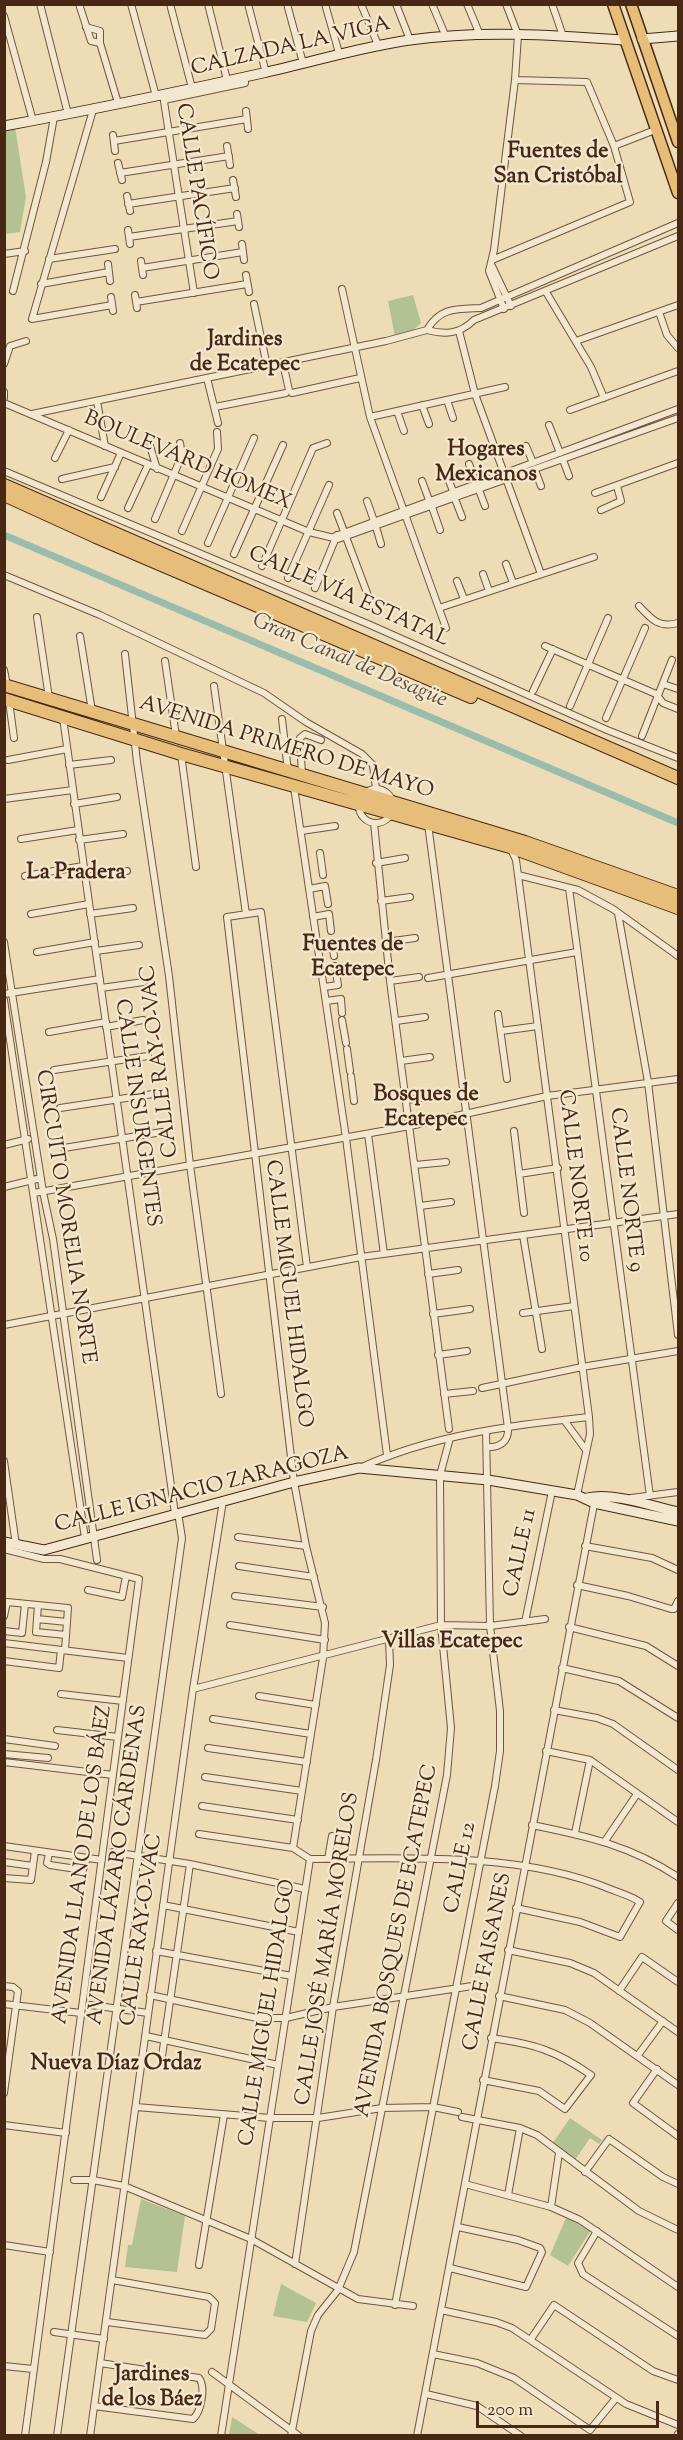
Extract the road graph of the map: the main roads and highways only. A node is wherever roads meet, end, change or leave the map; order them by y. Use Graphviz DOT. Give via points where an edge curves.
graph roads {
  1 [pos="613,4"];
  2 [pos="631,4"];
  3 [pos="643,90"];
  4 [pos="675,122"];
  5 [pos="678,141"];
  6 [pos="678,174"];
  7 [pos="678,193"];
  8 [pos="4,486"];
  9 [pos="4,495"];
  10 [pos="6,685"];
  11 [pos="7,700"];
  12 [pos="678,778"];
  13 [pos="678,787"];
  14 [pos="362,800"];
  15 [pos="392,808"];
  16 [pos="516,847"];
  17 [pos="554,858"];
  18 [pos="678,896"];
  19 [pos="678,908"];
  1 -- 3 [label="main road"];
  2 -- 4 [label="main road"];
  3 -- 6 [label="main road" via="654,106"];
  3 -- 7 [label="main road"];
  4 -- 5 [label="main road"];
  8 -- 12 [label="highway"];
  9 -- 13 [label="highway"];
  10 -- 14 [label="highway, AVENIDA PRIMERO DE MAYO" via="302,775"];
  11 -- 14 [label="highway, AVENIDA PRIMERO DE MAYO" via="294,786"];
  14 -- 15 [label="highway, AVENIDA PRIMERO DE MAYO"];
  15 -- 16 [label="highway, AVENIDA PRIMERO DE MAYO"];
  15 -- 16 [label="highway, AVENIDA PRIMERO DE MAYO" via="428,824"];
  16 -- 17 [label="highway, AVENIDA PRIMERO DE MAYO"];
  17 -- 18 [label="highway"];
  17 -- 19 [label="highway"];
}
